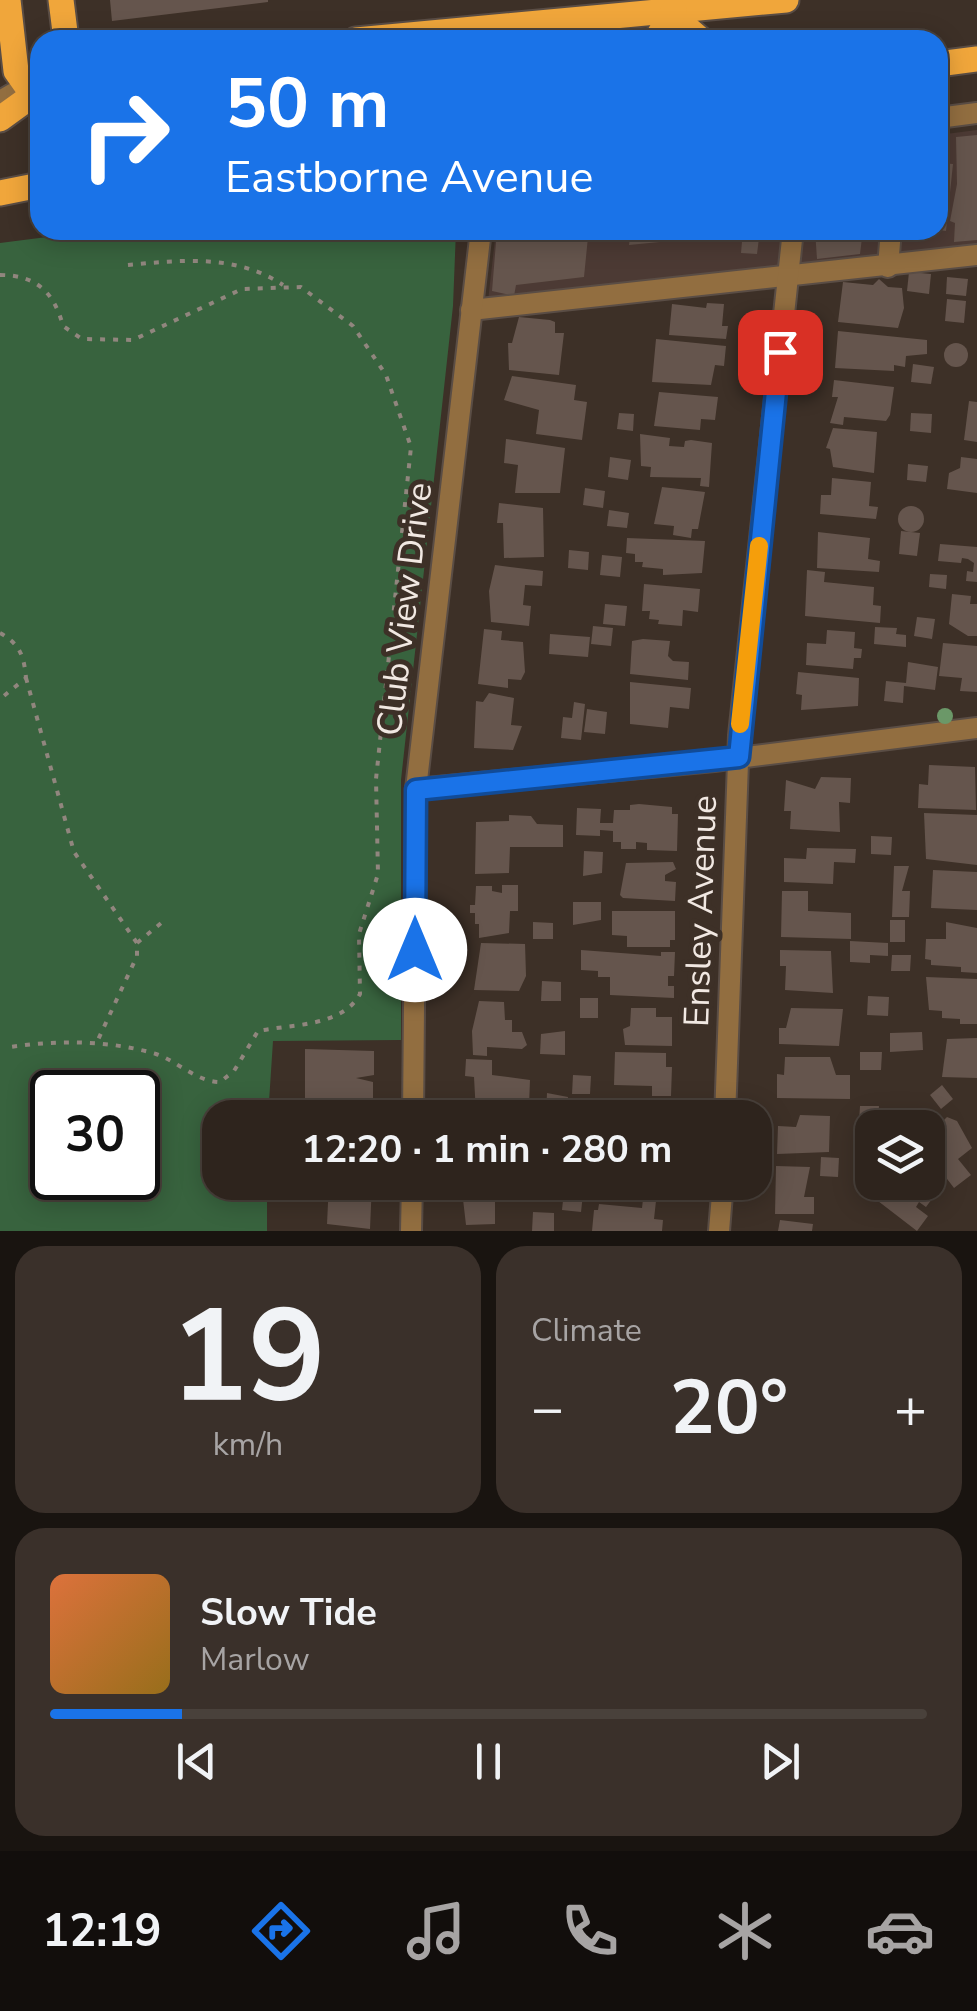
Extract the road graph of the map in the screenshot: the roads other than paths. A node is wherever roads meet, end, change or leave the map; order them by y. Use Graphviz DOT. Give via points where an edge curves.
graph roads {
  1 [pos="8,0"];
  2 [pos="61,0"];
  3 [pos="786,0"];
  4 [pos="674,5"];
  5 [pos="65,30"];
  6 [pos="480,30"];
  7 [pos="661,30"];
  8 [pos="689,30"];
  9 [pos="977,41"];
  10 [pos="977,59"];
  11 [pos="948,60"];
  12 [pos="948,63"];
  13 [pos="29,84"];
  14 [pos="0,101"];
  15 [pos="977,113"];
  16 [pos="948,117"];
  17 [pos="0,119"];
  18 [pos="30,187"];
  19 [pos="0,193"];
  20 [pos="480,240"];
  21 [pos="791,240"];
  22 [pos="890,240"];
  23 [pos="977,255"];
  24 [pos="888,268"];
  25 [pos="788,276"];
  26 [pos="471,310"];
  27 [pos="977,728"];
  28 [pos="739,757"];
  29 [pos="416,790"];
  30 [pos="414,1100"];
  31 [pos="727,1100"];
  32 [pos="412,1200"];
  33 [pos="722,1200"];
  34 [pos="412,1231"];
  35 [pos="719,1231"];
  1 -- 13 [label="main road"];
  2 -- 5 [label="main road"];
  3 -- 4 [label="main road"];
  4 -- 6 [label="main road"];
  4 -- 7 [label="main road"];
  4 -- 8 [label="main road"];
  9 -- 11 [label="main road"];
  10 -- 12 [label="main road"];
  13 -- 14 [label="street"];
  13 -- 17 [label="main road"];
  15 -- 16 [label="street"];
  18 -- 19 [label="main road"];
  20 -- 26 [label="street, Club View Drive"];
  21 -- 25 [label="street, Ensley Avenue"];
  22 -- 24 [label="street"];
  23 -- 24 [label="street"];
  24 -- 25 [label="street"];
  25 -- 26 [label="street"];
  25 -- 28 [label="street, Ensley Avenue"];
  26 -- 29 [label="street, Club View Drive"];
  27 -- 28 [label="street"];
  28 -- 29 [label="street"];
  28 -- 31 [label="street, Ensley Avenue"];
  29 -- 30 [label="street, Club View Drive"];
  32 -- 34 [label="street"];
  33 -- 35 [label="street"];
}
